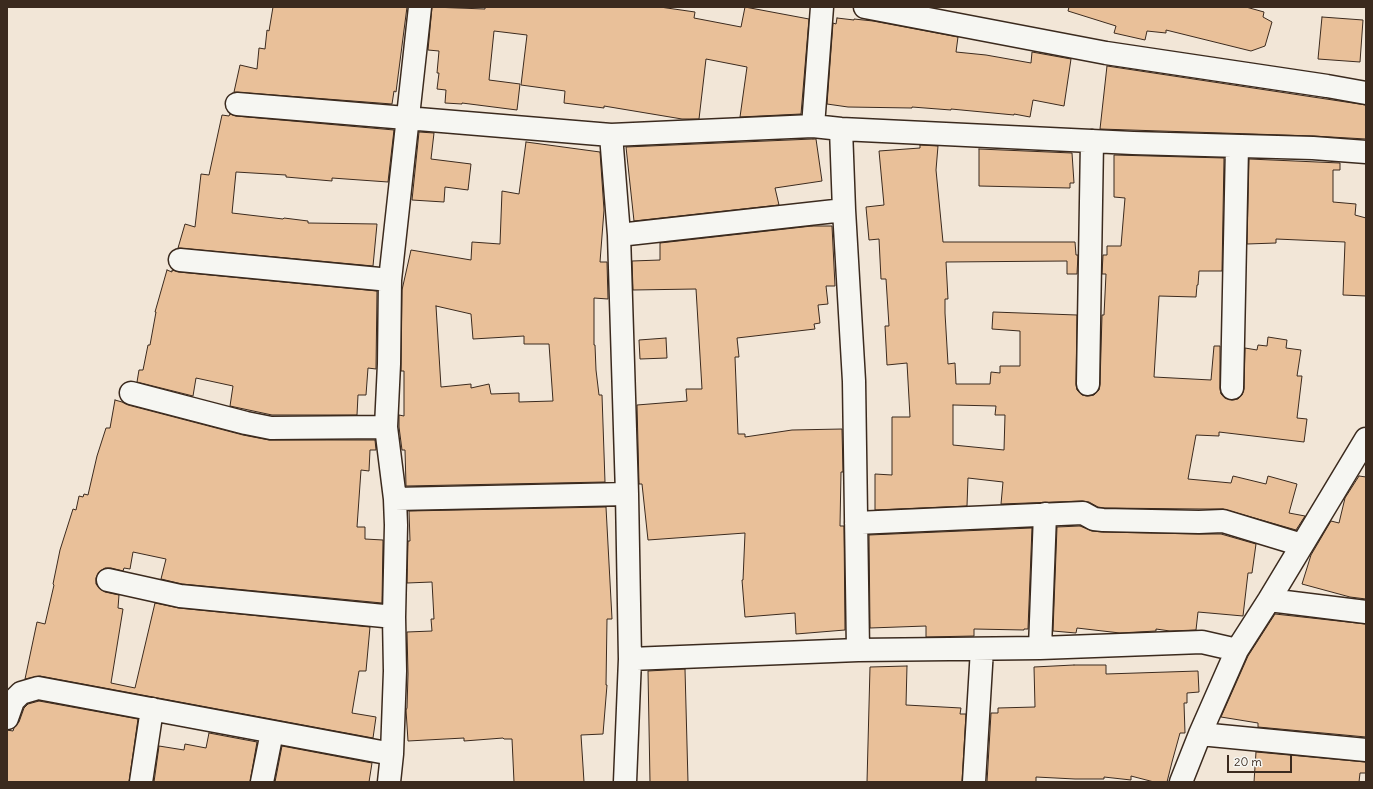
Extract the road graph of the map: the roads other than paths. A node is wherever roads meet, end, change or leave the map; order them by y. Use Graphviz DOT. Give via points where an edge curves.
graph roads {
  1 [pos="420,7"];
  2 [pos="822,7"];
  3 [pos="865,7"];
  4 [pos="1366,93"];
  5 [pos="237,104"];
  6 [pos="408,119"];
  7 [pos="813,126"];
  8 [pos="841,128"];
  9 [pos="611,135"];
  10 [pos="1092,141"];
  11 [pos="1237,146"];
  12 [pos="1366,152"];
  13 [pos="844,210"];
  14 [pos="619,235"];
  15 [pos="180,260"];
  16 [pos="390,280"];
  17 [pos="1088,384"];
  18 [pos="1232,388"];
  19 [pos="131,393"];
  20 [pos="386,427"];
  21 [pos="1364,444"];
  22 [pos="627,494"];
  23 [pos="395,499"];
  24 [pos="1045,514"];
  25 [pos="856,523"];
  26 [pos="1302,545"];
  27 [pos="108,580"];
  28 [pos="1269,600"];
  29 [pos="1366,612"];
  30 [pos="394,617"];
  31 [pos="1040,648"];
  32 [pos="982,649"];
  33 [pos="858,650"];
  34 [pos="1237,650"];
  35 [pos="630,659"];
  36 [pos="152,709"];
  37 [pos="7,718"];
  38 [pos="272,732"];
  39 [pos="1200,734"];
  40 [pos="1366,750"];
  41 [pos="392,754"];
  42 [pos="140,782"];
  43 [pos="262,782"];
  44 [pos="389,782"];
  45 [pos="625,782"];
  46 [pos="974,782"];
  47 [pos="1181,782"];
  1 -- 6 [label="street"];
  2 -- 7 [label="street"];
  3 -- 4 [label="street" via="1106,53"];
  5 -- 6 [label="street"];
  6 -- 9 [label="street"];
  6 -- 16 [label="street"];
  7 -- 8 [label="street"];
  7 -- 9 [label="street"];
  8 -- 10 [label="street"];
  8 -- 13 [label="street"];
  9 -- 14 [label="street"];
  10 -- 11 [label="street"];
  10 -- 17 [label="street"];
  11 -- 12 [label="street"];
  11 -- 18 [label="street"];
  13 -- 14 [label="street"];
  13 -- 25 [label="street" via="854,380"];
  14 -- 22 [label="street"];
  15 -- 16 [label="street"];
  16 -- 20 [label="street"];
  19 -- 20 [label="street" via="246,424 271,428"];
  20 -- 23 [label="street"];
  21 -- 26 [label="street"];
  22 -- 23 [label="street"];
  22 -- 35 [label="street"];
  23 -- 30 [label="street"];
  24 -- 25 [label="street"];
  24 -- 26 [label="street" via="1083,513 1103,520 1223,521"];
  24 -- 31 [label="street"];
  25 -- 33 [label="street"];
  26 -- 28 [label="street"];
  27 -- 30 [label="street" via="180,596"];
  28 -- 29 [label="street"];
  28 -- 34 [label="street"];
  30 -- 41 [label="street"];
  31 -- 32 [label="street"];
  31 -- 34 [label="street" via="1202,642"];
  32 -- 33 [label="street"];
  32 -- 46 [label="street"];
  33 -- 35 [label="street"];
  34 -- 39 [label="street"];
  35 -- 45 [label="street"];
  36 -- 37 [label="street" via="38,688 21,693 13,701"];
  36 -- 38 [label="street"];
  36 -- 42 [label="street"];
  38 -- 41 [label="street"];
  38 -- 43 [label="street"];
  39 -- 40 [label="street"];
  39 -- 47 [label="street"];
  41 -- 44 [label="street"];
}
